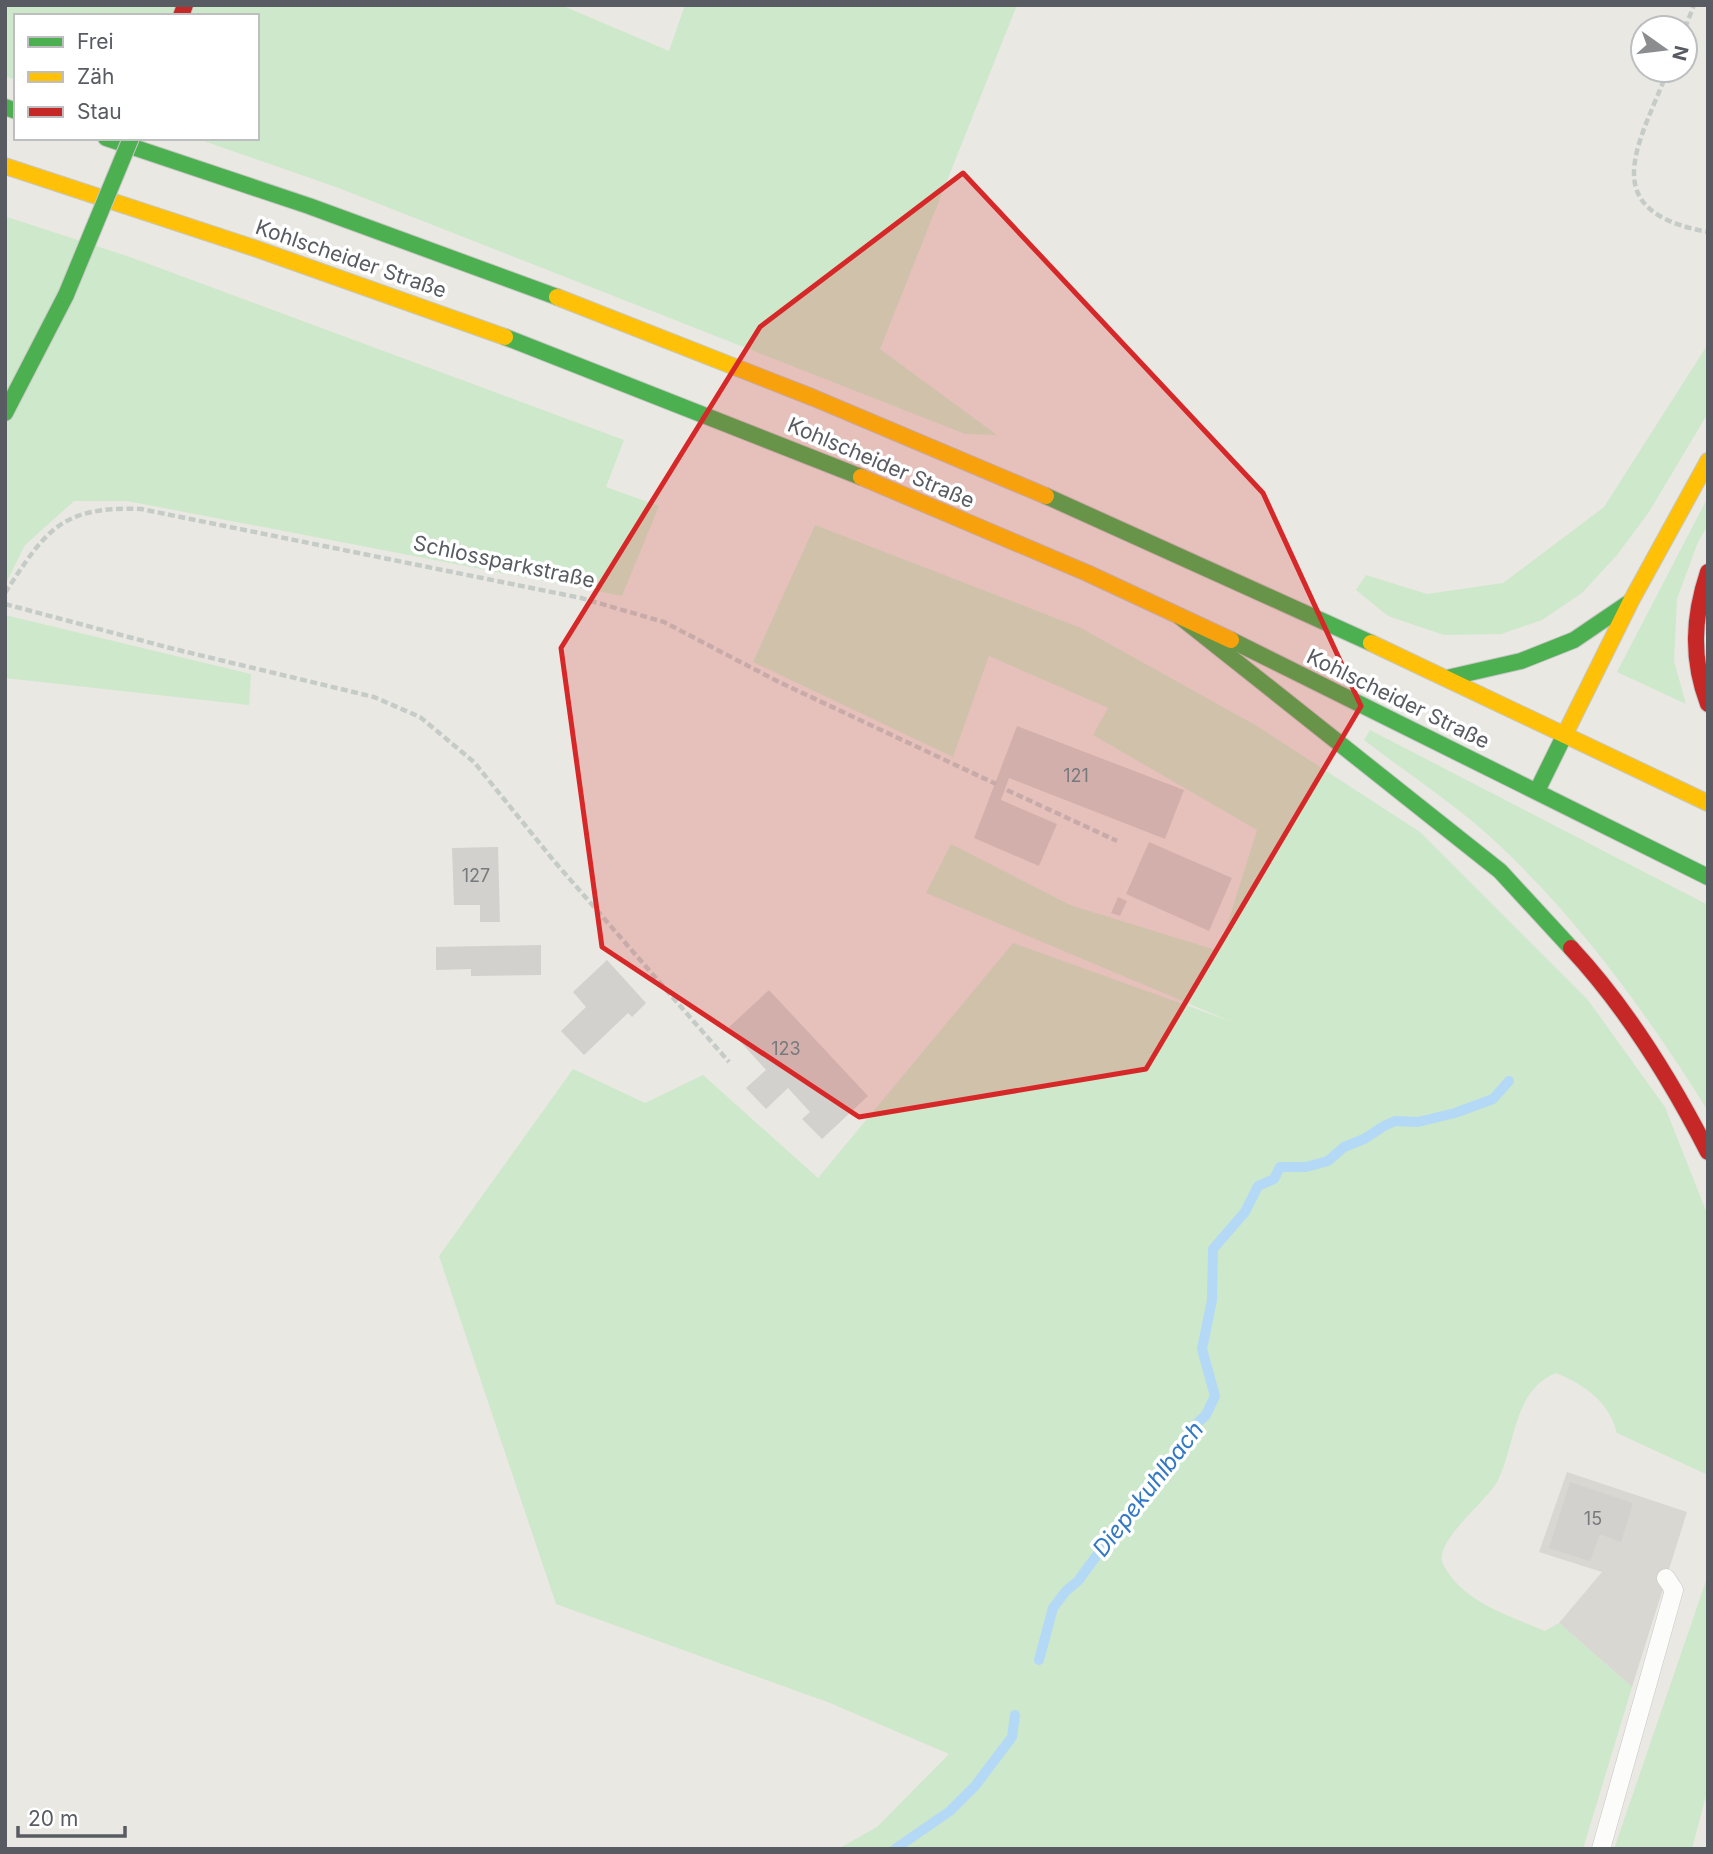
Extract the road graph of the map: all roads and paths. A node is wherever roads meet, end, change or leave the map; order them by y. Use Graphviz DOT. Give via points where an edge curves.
graph roads {
  1 [pos="1662,84"];
  2 [pos="112,140"];
  3 [pos="130,140"];
  4 [pos="5,166"];
  5 [pos="1708,232"];
  6 [pos="5,413"];
  7 [pos="1708,461"];
  8 [pos="1708,572"];
  9 [pos="5,593"];
  10 [pos="1631,601"];
  11 [pos="5,604"];
  12 [pos="1179,616"];
  13 [pos="1447,678"];
  14 [pos="1708,704"];
  15 [pos="1565,734"];
  16 [pos="996,784"];
  17 [pos="1007,790"];
  18 [pos="1537,791"];
  19 [pos="1708,803"];
  20 [pos="1117,841"];
  21 [pos="1708,877"];
  22 [pos="729,1062"];
  23 [pos="1708,1152"];
  24 [pos="1666,1578"];
  25 [pos="1601,1849"];
  1 -- 5 [label="path" via="1635,154 1632,176 1636,192 1654,214"];
  2 -- 13 [label="main road, Kohlscheider Straße" via="411,242 685,344 1040,492"];
  3 -- 6 [label="main road, bridge" via="66,295"];
  4 -- 12 [label="main road, Kohlscheider Straße" via="381,291 665,396 1000,535"];
  7 -- 10 [label="main road"];
  8 -- 14 [label="main road" via="1694,626 1695,661"];
  9 -- 16 [label="path, Schlossparkstraße" via="51,529 78,513 141,509 581,598 664,622"];
  10 -- 13 [label="main road" via="1574,640 1521,661"];
  10 -- 15 [label="main road"];
  11 -- 22 [label="path" via="374,696 420,717 474,762"];
  12 -- 18 [label="main road, Kohlscheider Straße"];
  12 -- 23 [label="main road" via="1500,872 1589,967 1655,1059"];
  13 -- 15 [label="main road, Kohlscheider Straße"];
  15 -- 18 [label="main road"];
  15 -- 19 [label="main road, Kohlscheider Straße"];
  17 -- 20 [label="path"];
  18 -- 21 [label="main road, Kohlscheider Straße"];
  24 -- 25 [label="lane" via="1674,1590"];
}
